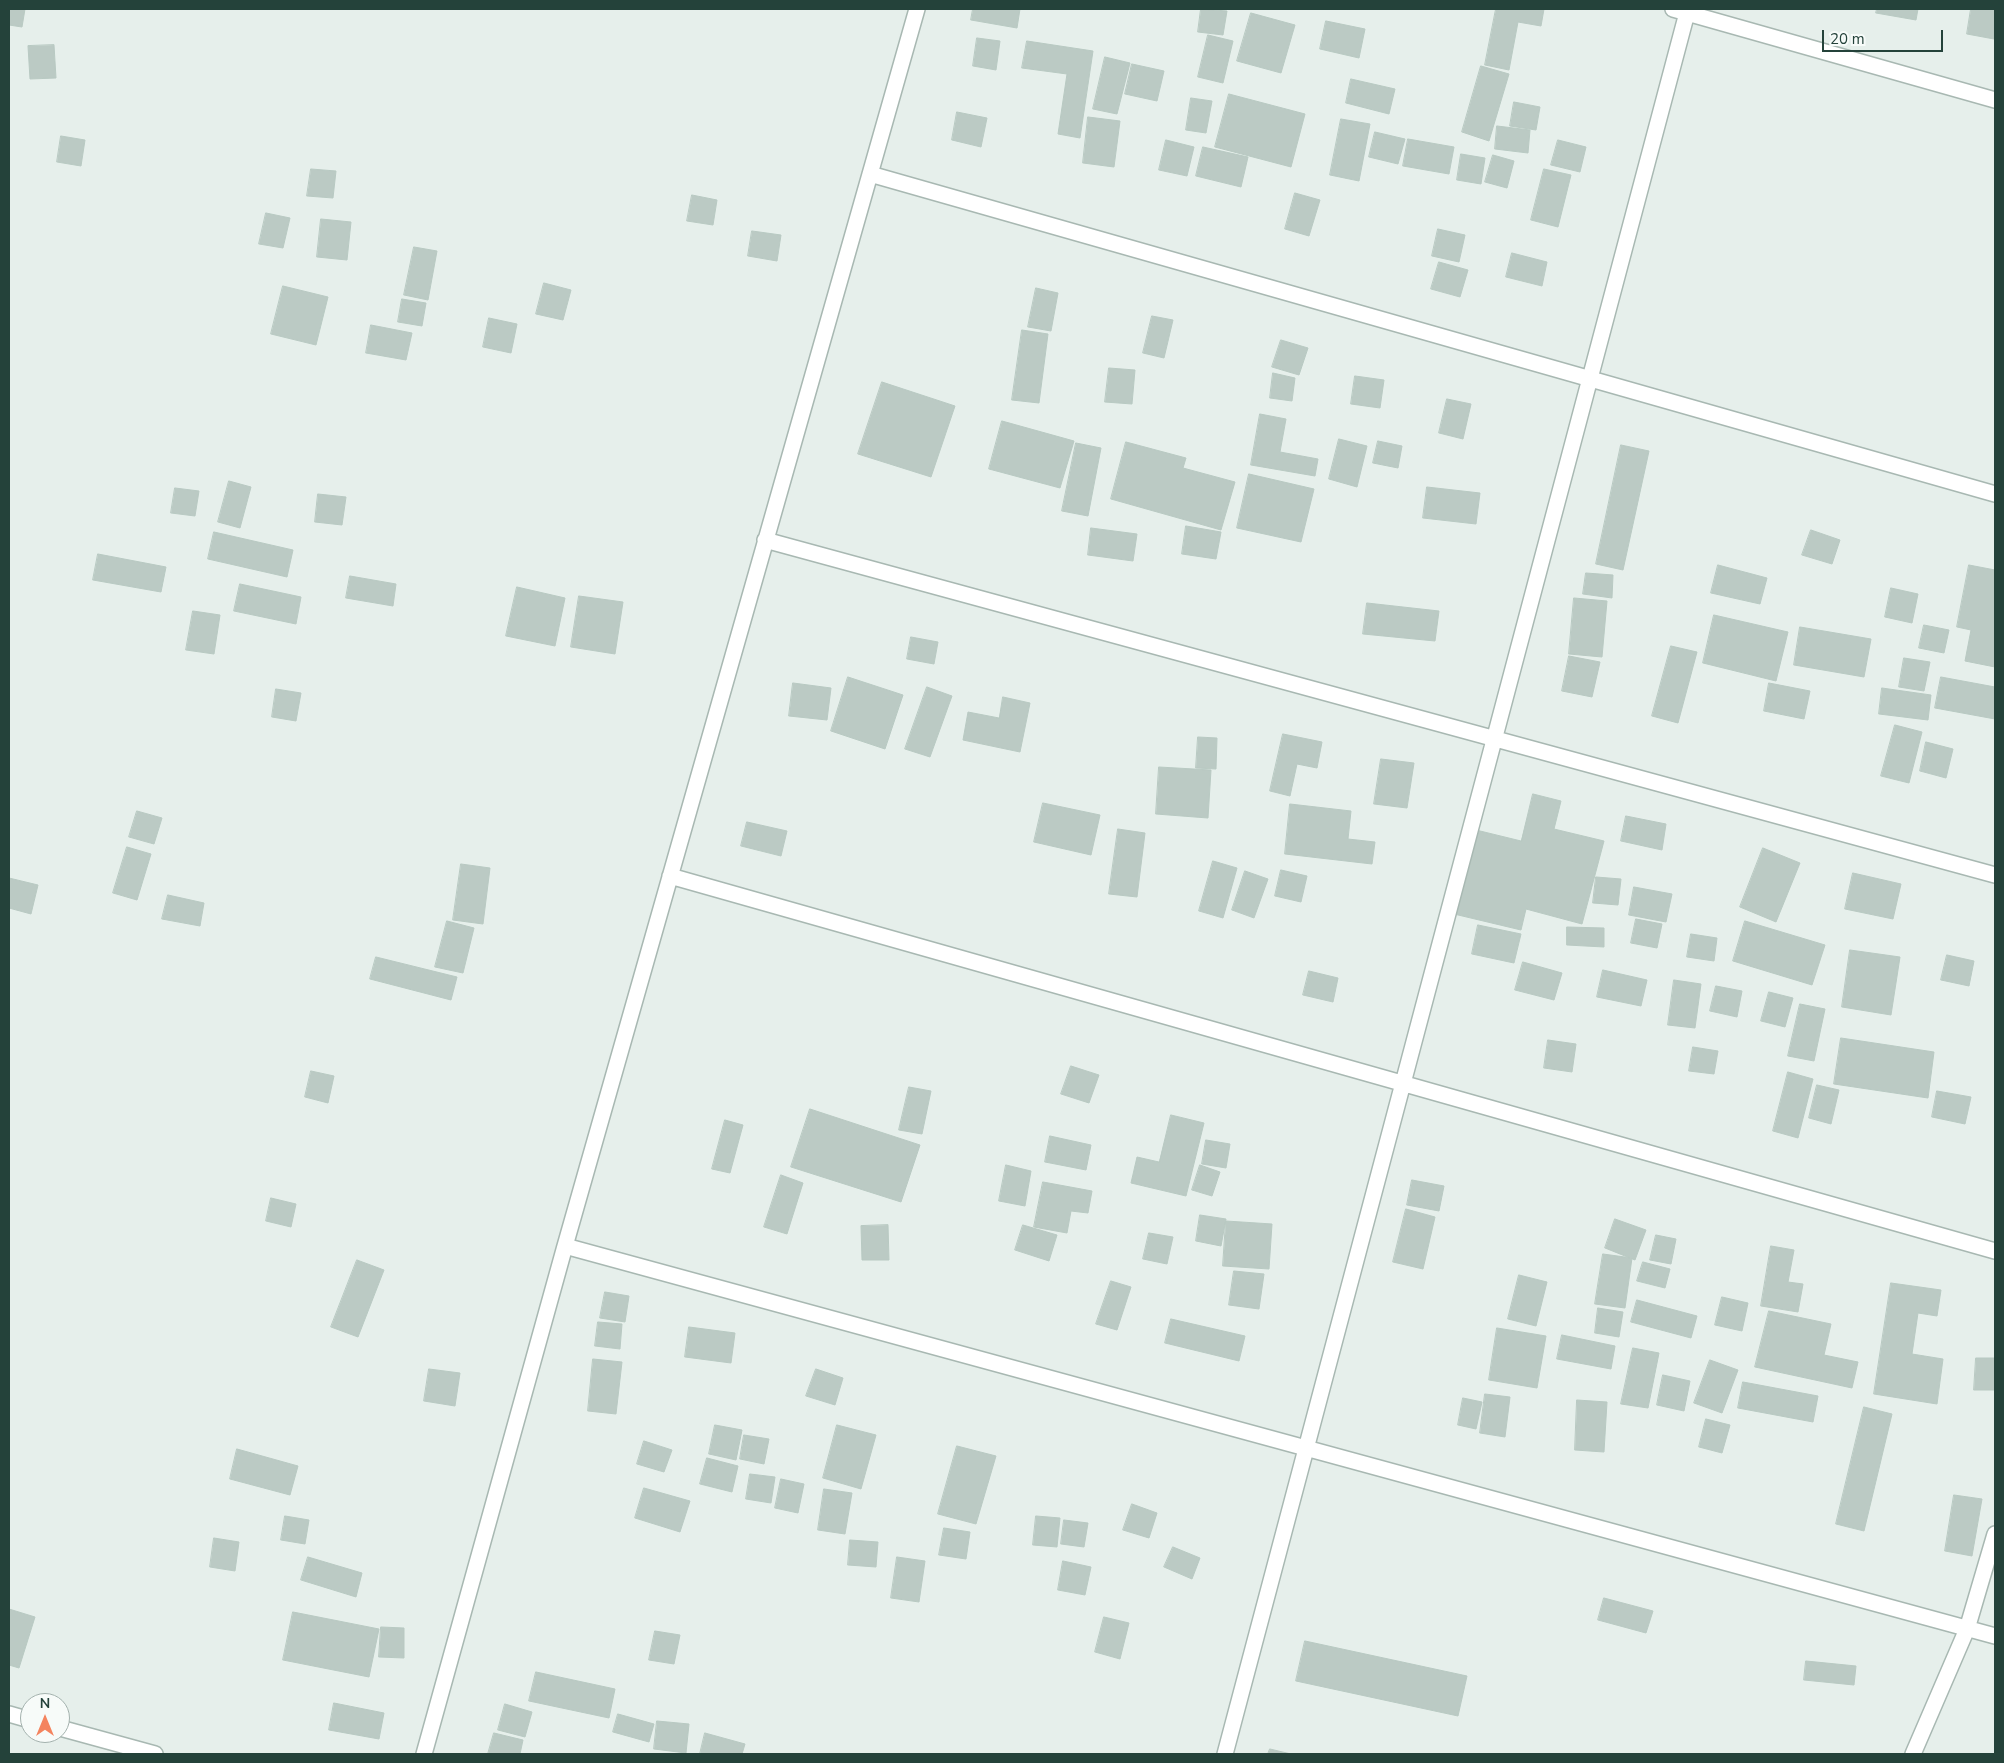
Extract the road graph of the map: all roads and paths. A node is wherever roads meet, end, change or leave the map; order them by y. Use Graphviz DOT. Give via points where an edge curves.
graph roads {
  1 [pos="917,9"];
  2 [pos="1683,10"];
  3 [pos="1995,100"];
  4 [pos="870,174"];
  5 [pos="1590,379"];
  6 [pos="1995,494"];
  7 [pos="766,540"];
  8 [pos="1494,738"];
  9 [pos="1995,875"];
  10 [pos="670,876"];
  11 [pos="1403,1083"];
  12 [pos="565,1246"];
  13 [pos="1995,1251"];
  14 [pos="1306,1448"];
  15 [pos="1995,1534"];
  16 [pos="1967,1629"];
  17 [pos="1995,1636"];
  18 [pos="70,1731"];
  19 [pos="155,1754"];
  20 [pos="424,1754"];
  21 [pos="1225,1754"];
  22 [pos="1913,1754"];
  1 -- 4 [label="street"];
  2 -- 3 [label="street"];
  2 -- 5 [label="street"];
  4 -- 5 [label="street"];
  4 -- 7 [label="street"];
  5 -- 6 [label="street"];
  5 -- 8 [label="street"];
  7 -- 8 [label="street"];
  7 -- 10 [label="street"];
  8 -- 9 [label="street"];
  8 -- 11 [label="street"];
  10 -- 11 [label="street"];
  10 -- 12 [label="street"];
  11 -- 13 [label="street"];
  11 -- 14 [label="street"];
  12 -- 14 [label="street"];
  12 -- 20 [label="street"];
  14 -- 16 [label="street"];
  14 -- 21 [label="street"];
  15 -- 16 [label="street"];
  16 -- 17 [label="street"];
  16 -- 22 [label="street"];
  18 -- 19 [label="street"];
}
